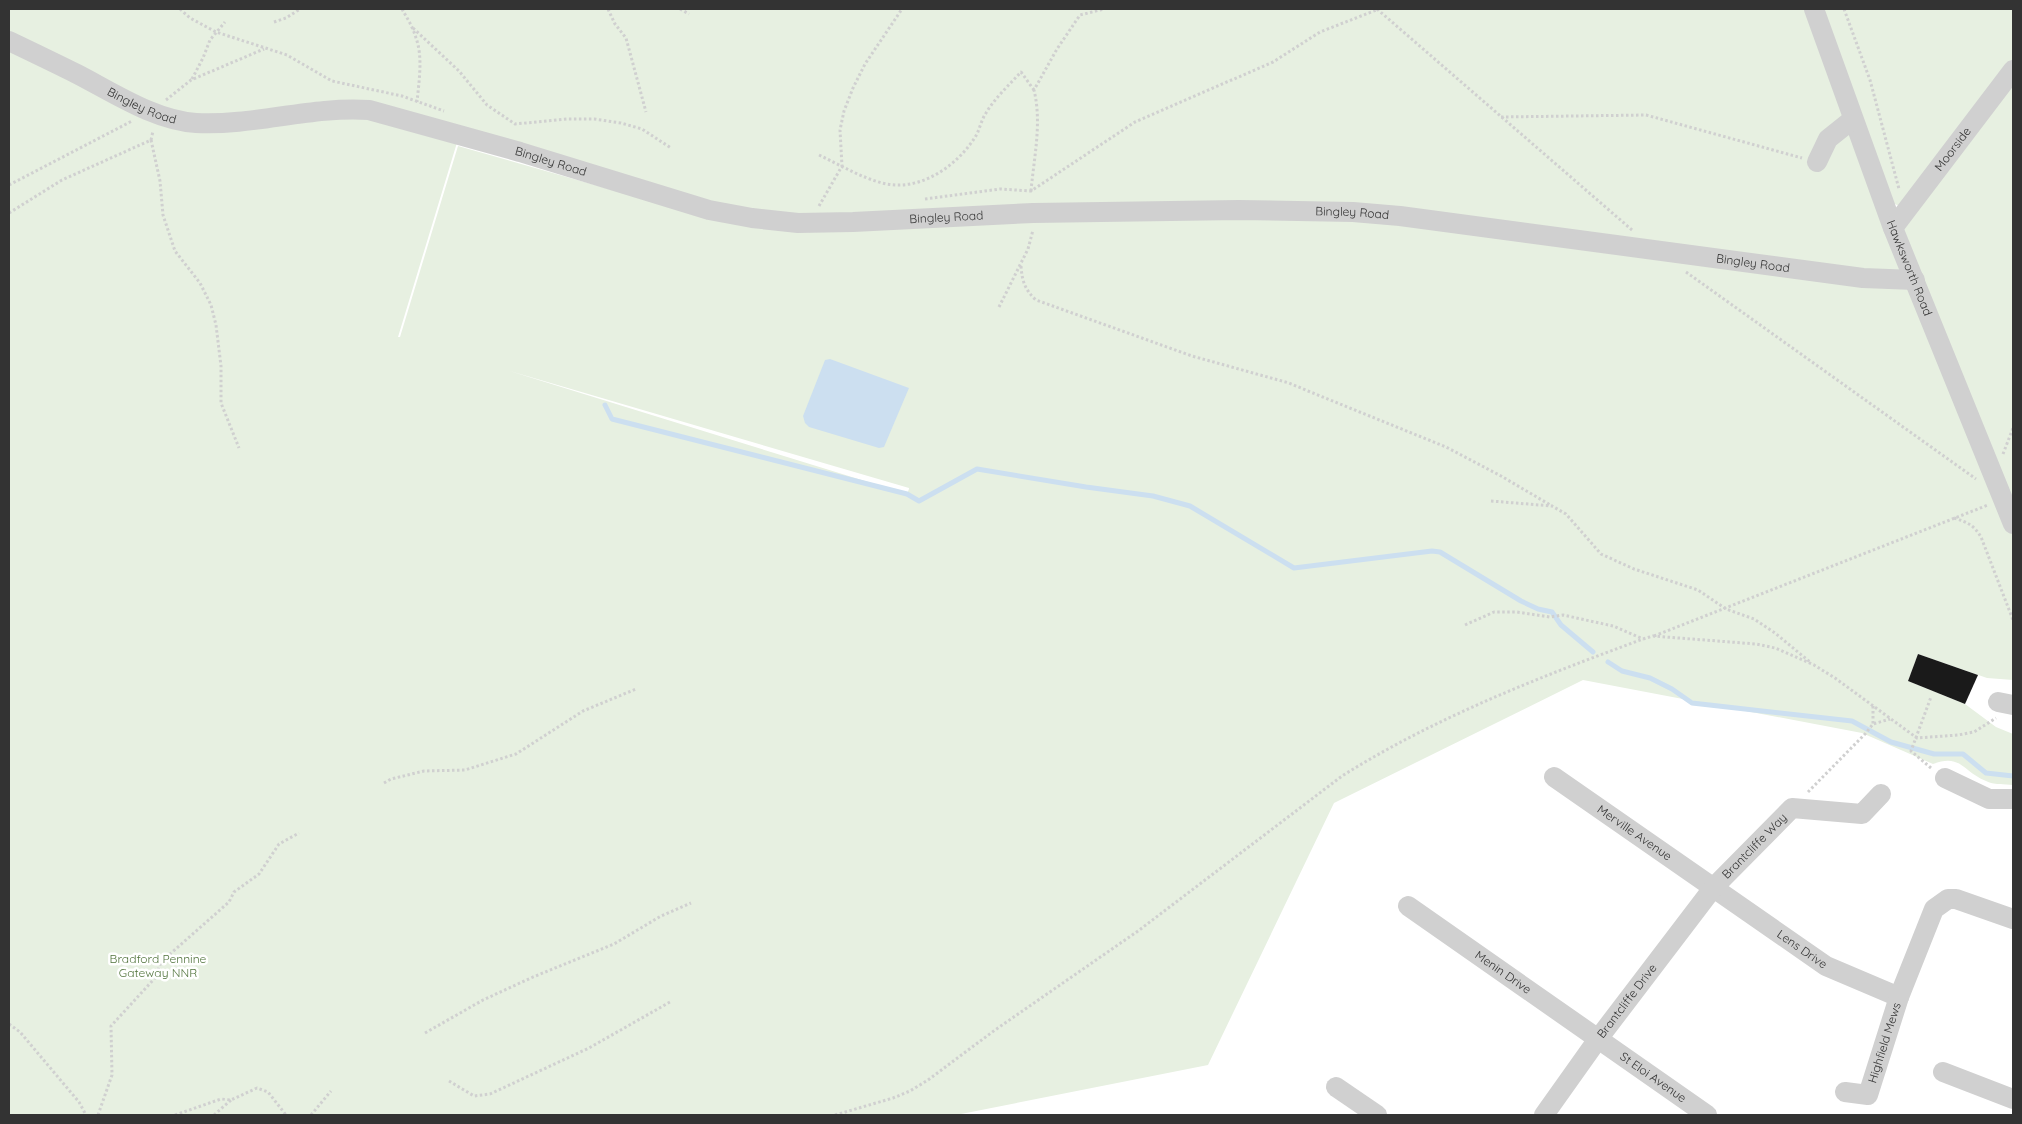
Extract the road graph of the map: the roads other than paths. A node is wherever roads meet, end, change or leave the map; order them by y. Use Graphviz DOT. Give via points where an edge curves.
graph roads {
  1 [pos="1814,9"];
  2 [pos="9,41"];
  3 [pos="2013,70"];
  4 [pos="1853,119"];
  5 [pos="1817,162"];
  6 [pos="1893,228"];
  7 [pos="1914,280"];
  8 [pos="2013,524"];
  9 [pos="1554,777"];
  10 [pos="1945,778"];
  11 [pos="1881,794"];
  12 [pos="2013,799"];
  13 [pos="1713,888"];
  14 [pos="1408,906"];
  15 [pos="2013,919"];
  16 [pos="1899,997"];
  17 [pos="1598,1039"];
  18 [pos="1943,1072"];
  19 [pos="1336,1087"];
  20 [pos="1845,1092"];
  21 [pos="2013,1099"];
  22 [pos="1364,1112"];
  23 [pos="1544,1115"];
  24 [pos="1707,1115"];
  1 -- 4 [label="street, Hawksworth Road"];
  2 -- 7 [label="street, Bingley Road" via="176,120 212,123 345,108 370,110 709,210 752,218 798,223 1033,212 1353,212 1863,278"];
  3 -- 6 [label="street, Moorside"];
  4 -- 5 [label="street" via="1828,139"];
  4 -- 6 [label="street, Hawksworth Road"];
  6 -- 7 [label="street, Hawksworth Road"];
  7 -- 8 [label="street, Hawksworth Road"];
  9 -- 13 [label="street, Merville Avenue"];
  10 -- 12 [label="street" via="1990,799"];
  11 -- 13 [label="street, Brantcliffe Way" via="1862,814 1792,808"];
  13 -- 16 [label="street, Lens Drive" via="1826,966"];
  13 -- 17 [label="street, Brantcliffe Drive"];
  14 -- 17 [label="street, Menin Drive"];
  15 -- 16 [label="street" via="1956,899 1941,903 1934,910"];
  16 -- 20 [label="street, Highfield Mews" via="1868,1095"];
  17 -- 23 [label="street, Brantcliffe Drive"];
  17 -- 24 [label="street, St Eloi Avenue"];
  18 -- 21 [label="street"];
  19 -- 22 [label="street"];
}
